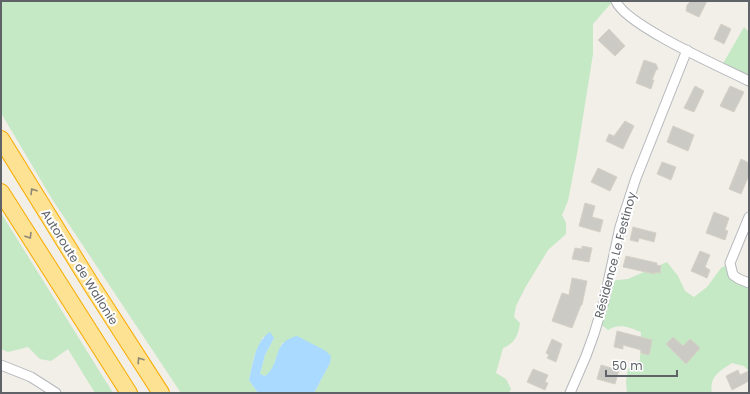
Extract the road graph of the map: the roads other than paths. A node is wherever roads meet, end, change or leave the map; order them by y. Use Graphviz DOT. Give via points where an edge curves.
graph roads {
  1 [pos="616,1"];
  2 [pos="687,50"];
  3 [pos="749,80"];
  4 [pos="1,139"];
  5 [pos="1,192"];
  6 [pos="749,217"];
  7 [pos="749,283"];
  8 [pos="1,364"];
  9 [pos="56,393"];
  10 [pos="129,393"];
  11 [pos="161,393"];
  12 [pos="570,393"];
  1 -- 2 [label="street" via="630,17"];
  2 -- 3 [label="street"];
  2 -- 12 [label="street, Résidence Le Festinoy" via="636,178 620,227 594,334"];
  11 -- 4 [label="highway, Autoroute de Wallonie, one-way"];
  5 -- 10 [label="highway, one-way"];
  6 -- 7 [label="street" via="730,263 733,275"];
  8 -- 9 [label="street" via="31,377"];
}
